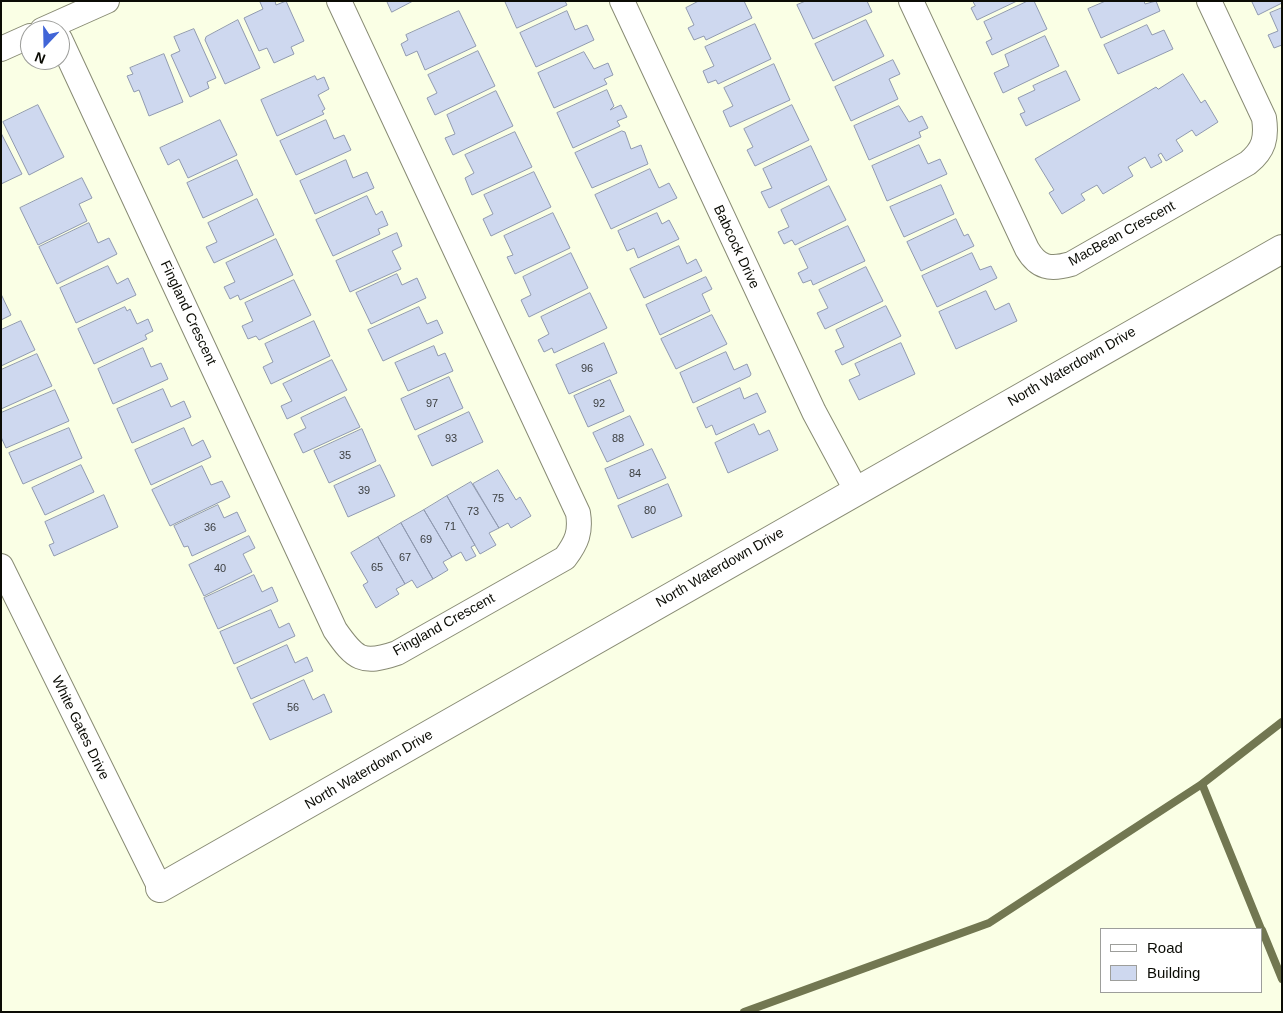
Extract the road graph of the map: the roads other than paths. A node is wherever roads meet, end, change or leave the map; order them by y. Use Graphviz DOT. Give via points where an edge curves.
graph roads {
  1 [pos="107,1"];
  2 [pos="339,1"];
  3 [pos="622,1"];
  4 [pos="911,1"];
  5 [pos="1209,1"];
  6 [pos="70,22"];
  7 [pos="20,40"];
  8 [pos="1,49"];
  9 [pos="70,67"];
  10 [pos="1282,249"];
  11 [pos="856,490"];
  12 [pos="1,566"];
  13 [pos="160,888"];
  1 -- 6 [label="street"];
  2 -- 9 [label="street, Fingland Crescent" via="578,513 580,529 576,544 565,558 396,653 377,660 362,658 348,649 335,630"];
  3 -- 11 [label="street, Babcock Drive" via="814,412"];
  4 -- 5 [label="street, MacBean Crescent" via="1026,249 1033,260 1046,267 1059,268 1248,163 1262,147 1267,134 1264,118"];
  7 -- 8 [label="street"];
  10 -- 11 [label="main road, North Waterdown Drive"];
  11 -- 13 [label="main road, North Waterdown Drive"];
  12 -- 13 [label="street, White Gates Drive"];
}
